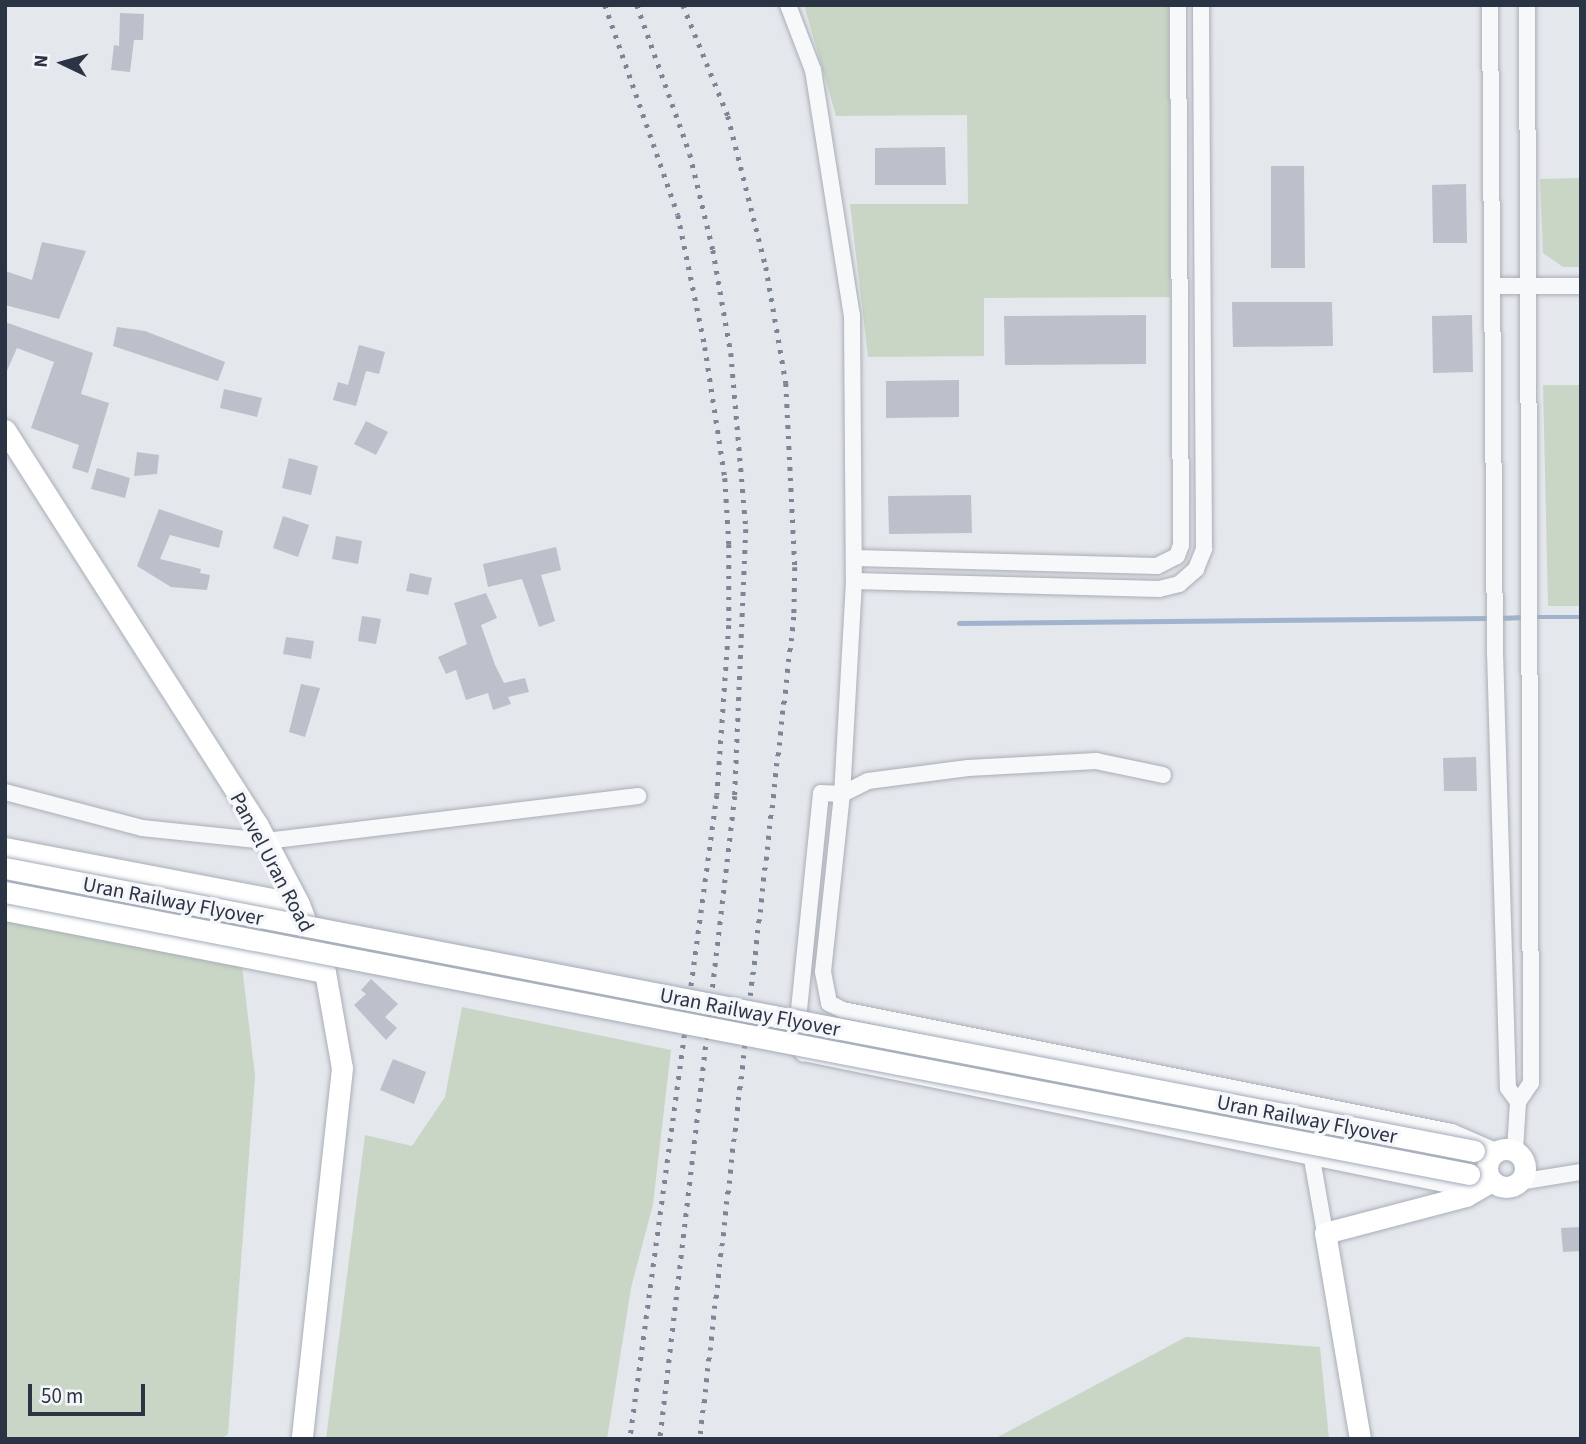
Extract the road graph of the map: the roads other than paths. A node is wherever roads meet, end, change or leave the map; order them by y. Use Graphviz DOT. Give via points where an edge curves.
graph roads {
  1 [pos="788,5"];
  2 [pos="1178,5"];
  3 [pos="1201,5"];
  4 [pos="1490,5"];
  5 [pos="1527,5"];
  6 [pos="1492,286"];
  7 [pos="1530,286"];
  8 [pos="1581,286"];
  9 [pos="5,430"];
  10 [pos="855,558"];
  11 [pos="854,581"];
  12 [pos="1163,775"];
  13 [pos="5,792"];
  14 [pos="842,794"];
  15 [pos="638,796"];
  16 [pos="266,841"];
  17 [pos="5,848"];
  18 [pos="5,869"];
  19 [pos="5,892"];
  20 [pos="299,904"];
  21 [pos="5,910"];
  22 [pos="326,972"];
  23 [pos="1518,1102"];
  24 [pos="1505,1151"];
  25 [pos="1312,1158"];
  26 [pos="1581,1172"];
  27 [pos="1480,1182"];
  28 [pos="1519,1182"];
  29 [pos="1325,1233"];
  30 [pos="302,1439"];
  31 [pos="1360,1439"];
  1 -- 10 [label="street" via="813,70 852,315"];
  2 -- 10 [label="street" via="1181,545 1177,556 1157,566"];
  3 -- 11 [label="street" via="1204,549 1196,569 1179,584 1159,589"];
  4 -- 6 [label="street"];
  5 -- 7 [label="street"];
  6 -- 7 [label="street"];
  6 -- 23 [label="street" via="1495,618 1508,1088"];
  7 -- 8 [label="street"];
  7 -- 23 [label="street" via="1531,1083"];
  9 -- 16 [label="main road, Panvel Uran Road"];
  10 -- 11 [label="street"];
  11 -- 14 [label="street"];
  12 -- 14 [label="street" via="1083,761 868,781"];
  13 -- 16 [label="street" via="142,828"];
  14 -- 24 [label="street" via="823,972 823,990 836,1007 1452,1132"];
  14 -- 25 [label="street" via="821,793 796,1038 803,1053"];
  15 -- 16 [label="street"];
  16 -- 20 [label="main road, Panvel Uran Road"];
  17 -- 20 [label="main road"];
  18 -- 24 [label="main road, Uran Railway Flyover, bridge" via="1474,1151"];
  19 -- 27 [label="main road, Uran Railway Flyover, bridge"];
  20 -- 22 [label="main road, Panvel Uran Road"];
  21 -- 22 [label="main road"];
  22 -- 30 [label="main road, Panvel Uran Road" via="342,1068"];
  23 -- 24 [label="street"];
  24 -- 27 [label="main road" via="1487,1165"];
  24 -- 28 [label="main road" via="1525,1165"];
  25 -- 27 [label="street"];
  25 -- 29 [label="street"];
  26 -- 28 [label="street"];
  27 -- 28 [label="main road" via="1508,1187"];
  27 -- 29 [label="main road"];
  29 -- 31 [label="main road"];
}
